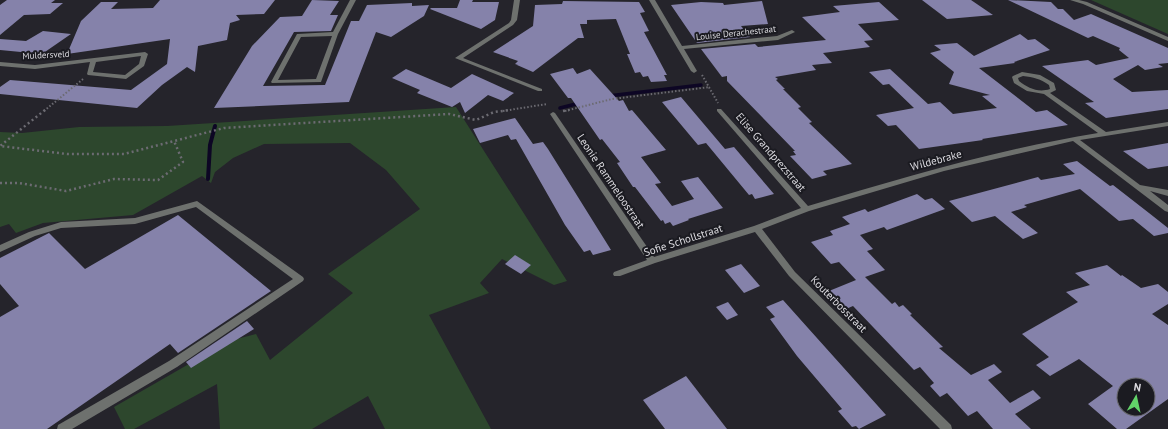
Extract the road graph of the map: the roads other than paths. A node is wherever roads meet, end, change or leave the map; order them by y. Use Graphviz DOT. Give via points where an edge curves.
graph roads {
  1 [pos="353,0"];
  2 [pos="517,0"];
  3 [pos="652,0"];
  4 [pos="1073,0"];
  5 [pos="792,32"];
  6 [pos="335,34"];
  7 [pos="1168,39"];
  8 [pos="681,48"];
  9 [pos="93,61"];
  10 [pos="0,64"];
  11 [pos="694,71"];
  12 [pos="540,90"];
  13 [pos="1046,93"];
  14 [pos="719,110"];
  15 [pos="553,114"];
  16 [pos="1168,124"];
  17 [pos="1104,134"];
  18 [pos="1074,139"];
  19 [pos="1138,186"];
  20 [pos="1168,193"];
  21 [pos="806,209"];
  22 [pos="1168,209"];
  23 [pos="757,228"];
  24 [pos="0,249"];
  25 [pos="652,261"];
  26 [pos="617,274"];
  27 [pos="62,429"];
  28 [pos="947,429"];
  1 -- 6 [label="street"];
  2 -- 12 [label="street" via="511,24 458,58"];
  3 -- 8 [label="street, Louise Derachestraat"];
  4 -- 7 [label="street"];
  5 -- 8 [label="street, Louise Derachestraat" via="778,38"];
  6 -- 6 [label="street" via="299,35 274,82 319,81"];
  8 -- 11 [label="street, Louise Derachestraat"];
  9 -- 9 [label="street, Muldersveld" via="145,54 142,65 126,77 90,74"];
  9 -- 10 [label="street, Muldersveld" via="35,67"];
  13 -- 13 [label="street" via="1053,90 1052,84 1044,79 1022,74 1015,77 1016,82 1023,88"];
  13 -- 17 [label="street"];
  14 -- 21 [label="street, Elise Grandprezstraat"];
  15 -- 25 [label="street, Leonie Rammeloostraat"];
  16 -- 17 [label="street, Wildebrake"];
  17 -- 18 [label="street, Wildebrake"];
  18 -- 19 [label="street"];
  18 -- 21 [label="street, Wildebrake" via="943,168"];
  19 -- 20 [label="street"];
  19 -- 22 [label="street"];
  21 -- 23 [label="street"];
  23 -- 25 [label="street, Sofie Schollstraat"];
  23 -- 28 [label="street, Kouterbosstraat" via="792,274"];
  24 -- 27 [label="street" via="32,234 61,225 135,222 196,204 300,279 173,364"];
  25 -- 26 [label="street, Sofie Schollstraat"];
}
